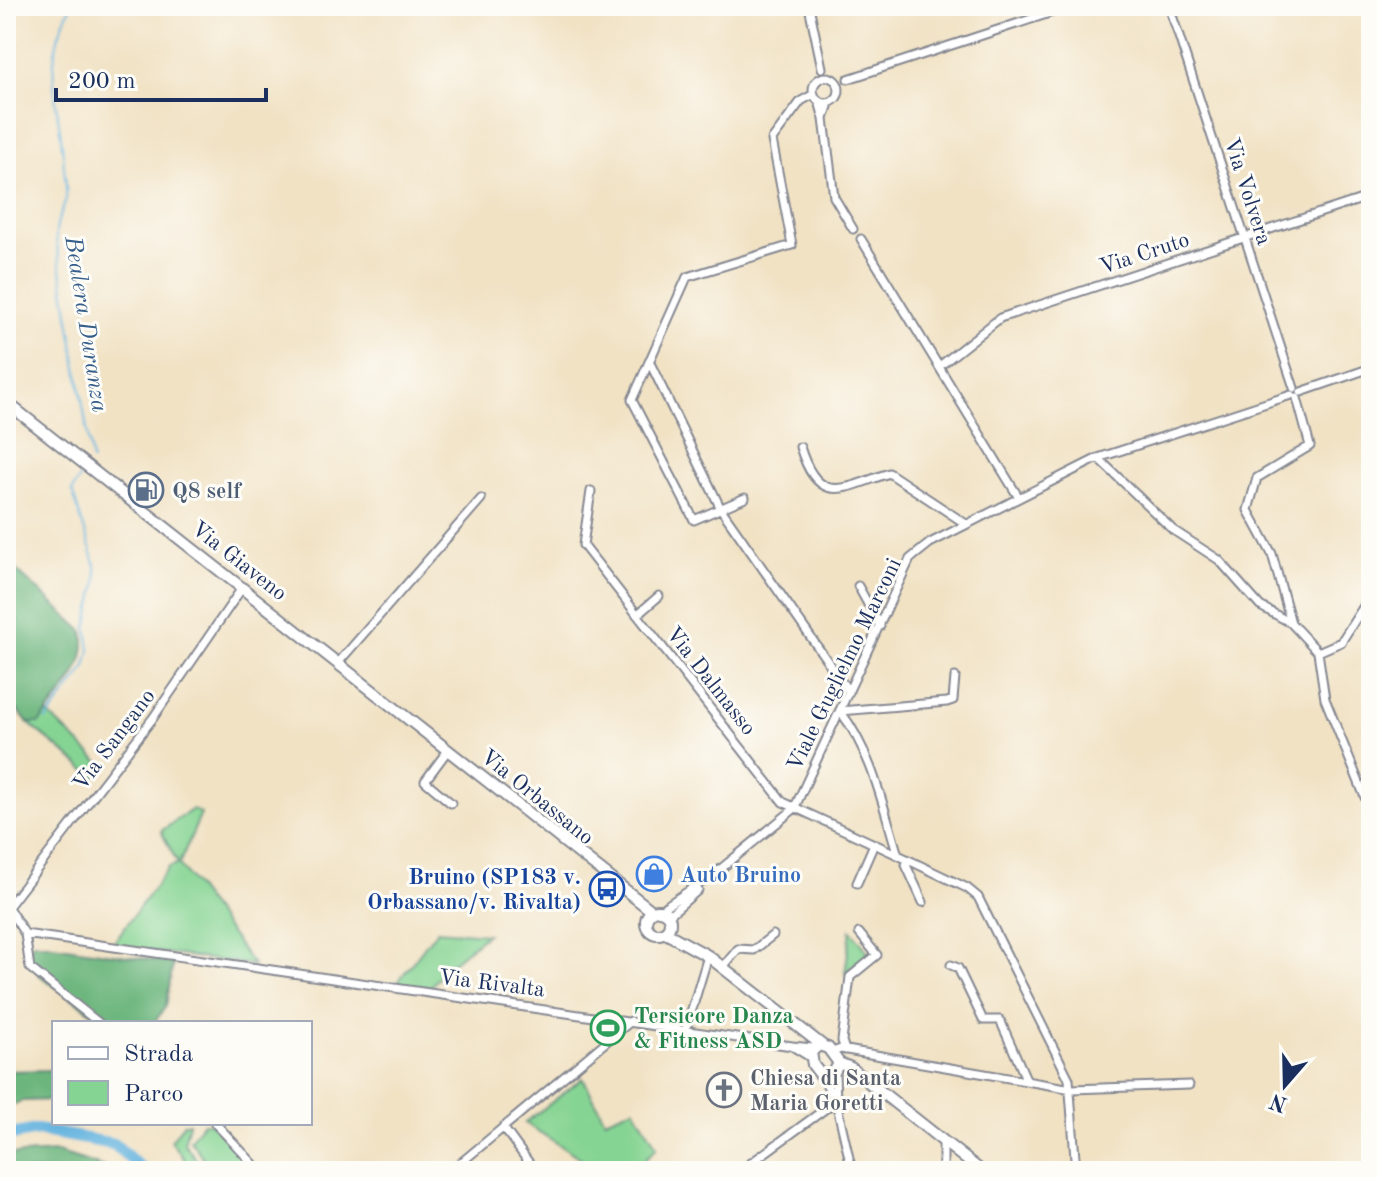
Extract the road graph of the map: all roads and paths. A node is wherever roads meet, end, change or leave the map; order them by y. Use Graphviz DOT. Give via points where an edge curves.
graph roads {
  1 [pos="809,6"];
  2 [pos="1071,6"];
  3 [pos="1169,6"];
  4 [pos="828,79"];
  5 [pos="848,79"];
  6 [pos="839,92"];
  7 [pos="817,98"];
  8 [pos="829,103"];
  9 [pos="824,119"];
  10 [pos="1371,196"];
  11 [pos="853,229"];
  12 [pos="861,239"];
  13 [pos="1245,239"];
  14 [pos="650,363"];
  15 [pos="941,365"];
  16 [pos="1371,368"];
  17 [pos="1296,393"];
  18 [pos="6,402"];
  19 [pos="800,447"];
  20 [pos="1098,458"];
  21 [pos="591,491"];
  22 [pos="745,498"];
  23 [pos="1019,498"];
  24 [pos="481,499"];
  25 [pos="721,509"];
  26 [pos="966,524"];
  27 [pos="858,586"];
  28 [pos="242,588"];
  29 [pos="1371,595"];
  30 [pos="659,596"];
  31 [pos="637,615"];
  32 [pos="1291,623"];
  33 [pos="880,626"];
  34 [pos="1318,652"];
  35 [pos="338,663"];
  36 [pos="955,677"];
  37 [pos="849,692"];
  38 [pos="840,711"];
  39 [pos="448,750"];
  40 [pos="451,803"];
  41 [pos="794,809"];
  42 [pos="1371,812"];
  43 [pos="874,844"];
  44 [pos="898,855"];
  45 [pos="908,860"];
  46 [pos="857,883"];
  47 [pos="923,902"];
  48 [pos="7,906"];
  49 [pos="660,918"];
  50 [pos="859,933"];
  51 [pos="25,934"];
  52 [pos="773,935"];
  53 [pos="708,956"];
  54 [pos="951,965"];
  55 [pos="723,967"];
  56 [pos="96,1021"];
  57 [pos="631,1021"];
  58 [pos="686,1029"];
  59 [pos="845,1050"];
  60 [pos="820,1051"];
  61 [pos="837,1069"];
  62 [pos="820,1074"];
  63 [pos="1027,1081"];
  64 [pos="1189,1085"];
  65 [pos="1072,1089"];
  66 [pos="836,1101"];
  67 [pos="217,1125"];
  68 [pos="503,1127"];
  69 [pos="943,1142"];
  70 [pos="260,1171"];
  71 [pos="451,1171"];
  72 [pos="535,1171"];
  73 [pos="740,1171"];
  74 [pos="852,1171"];
  75 [pos="943,1171"];
  76 [pos="981,1171"];
  77 [pos="1076,1171"];
  1 -- 4 [label="street"];
  2 -- 5 [label="street"];
  3 -- 13 [label="street, Via Volvera"];
  4 -- 5 [label="street"];
  4 -- 6 [label="street"];
  4 -- 7 [label="street" via="814,87"];
  5 -- 6 [label="street"];
  6 -- 8 [label="street"];
  7 -- 8 [label="street"];
  7 -- 9 [label="street"];
  7 -- 14 [label="street" via="801,101 772,140 792,245 687,277"];
  8 -- 9 [label="street"];
  9 -- 11 [label="street" via="834,197"];
  10 -- 13 [label="street, Via Cruto"];
  12 -- 15 [label="street"];
  13 -- 15 [label="street, Via Cruto" via="1000,318"];
  13 -- 17 [label="street, Via Volvera"];
  14 -- 25 [label="street"];
  14 -- 25 [label="street" via="633,405 694,520"];
  15 -- 23 [label="street"];
  16 -- 17 [label="street, Viale Guglielmo Marconi"];
  17 -- 20 [label="street, Viale Guglielmo Marconi"];
  17 -- 32 [label="street, Via Volvera" via="1310,446 1257,478 1247,506 1272,554"];
  18 -- 28 [label="main road, Via Giaveno"];
  19 -- 26 [label="street" via="809,474 827,487 851,489 889,473"];
  20 -- 23 [label="street, Viale Guglielmo Marconi"];
  20 -- 32 [label="street" via="1173,530 1219,560 1260,606"];
  21 -- 31 [label="street, Via Dalmasso" via="583,545"];
  22 -- 25 [label="street"];
  23 -- 26 [label="street, Viale Guglielmo Marconi"];
  24 -- 35 [label="street"];
  25 -- 37 [label="street"];
  26 -- 33 [label="street, Viale Guglielmo Marconi" via="910,559"];
  27 -- 33 [label="street"];
  28 -- 35 [label="main road, Via Giaveno"];
  28 -- 48 [label="street, Via Sangano" via="153,718"];
  29 -- 34 [label="street" via="1341,642"];
  30 -- 31 [label="street"];
  31 -- 41 [label="street, Via Dalmasso" via="783,802"];
  32 -- 34 [label="street, Via Volvera"];
  33 -- 37 [label="street, Viale Guglielmo Marconi"];
  34 -- 42 [label="street" via="1325,699"];
  35 -- 39 [label="main road, Via Giaveno"];
  36 -- 38 [label="street" via="953,700 947,702"];
  37 -- 38 [label="street, Viale Guglielmo Marconi"];
  38 -- 41 [label="street, Viale Guglielmo Marconi"];
  38 -- 44 [label="street" via="870,765"];
  39 -- 40 [label="street, Via Orbassano" via="425,781"];
  39 -- 49 [label="main road, Via Orbassano"];
  41 -- 43 [label="street, Via Dalmasso"];
  41 -- 49 [label="street, Viale Guglielmo Marconi"];
  43 -- 44 [label="street, Via Dalmasso"];
  43 -- 46 [label="street"];
  44 -- 45 [label="street, Via Dalmasso"];
  45 -- 47 [label="street"];
  45 -- 65 [label="street, Via Dalmasso" via="975,892"];
  48 -- 51 [label="street"];
  49 -- 53 [label="main road, Via Orbassano"];
  50 -- 59 [label="street" via="877,955 850,977"];
  51 -- 56 [label="street" via="26,955 37,976"];
  51 -- 57 [label="street, Via Rivalta"];
  52 -- 55 [label="street" via="754,950 738,949"];
  53 -- 55 [label="main road, Via Orbassano"];
  53 -- 58 [label="street"];
  54 -- 63 [label="street" via="958,968 983,1020 1000,1020"];
  55 -- 60 [label="main road, Via Orbassano"];
  57 -- 58 [label="street, Via Rivalta"];
  57 -- 68 [label="street"];
  58 -- 60 [label="street, Via Rivalta"];
  59 -- 60 [label="street, Via Rivalta"];
  59 -- 61 [label="street"];
  59 -- 63 [label="street, Via Rivalta"];
  60 -- 61 [label="main road, Via Orbassano"];
  60 -- 62 [label="main road, Via Orbassano"];
  61 -- 62 [label="main road"];
  61 -- 66 [label="street"];
  61 -- 69 [label="main road" via="859,1075"];
  62 -- 66 [label="street"];
  63 -- 65 [label="street, Via Rivalta"];
  64 -- 65 [label="street, Via Rivalta"];
  65 -- 77 [label="street"];
  66 -- 73 [label="street"];
  66 -- 74 [label="street"];
  67 -- 70 [label="street"];
  68 -- 71 [label="street"];
  68 -- 72 [label="street"];
  69 -- 75 [label="street"];
  69 -- 76 [label="main road"];
}
